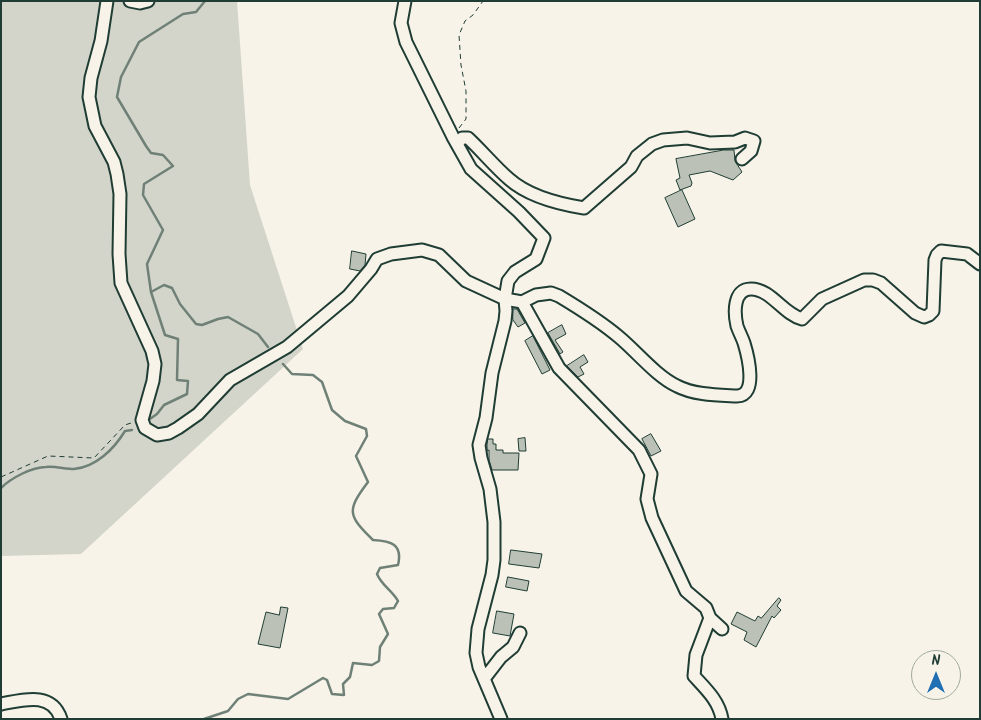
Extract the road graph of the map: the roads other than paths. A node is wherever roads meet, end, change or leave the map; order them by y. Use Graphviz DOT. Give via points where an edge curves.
graph roads {
  1 [pos="130,1"];
  2 [pos="148,1"];
  3 [pos="404,1"];
  4 [pos="108,3"];
  5 [pos="455,141"];
  6 [pos="742,159"];
  7 [pos="980,264"];
  8 [pos="505,299"];
  9 [pos="522,302"];
  10 [pos="710,618"];
  11 [pos="722,629"];
  12 [pos="520,633"];
  13 [pos="484,678"];
  14 [pos="1,704"];
  15 [pos="61,719"];
  16 [pos="501,719"];
  17 [pos="722,719"];
  1 -- 2 [label="street"];
  3 -- 5 [label="street" via="401,23 406,42"];
  4 -- 8 [label="street" via="89,97 95,126 117,174 121,283 155,364 154,381 142,420 145,428 157,434 169,433 198,414 230,380 287,347 348,296 377,259 390,254 422,250 438,255 466,281"];
  5 -- 6 [label="street" via="468,138 505,176 526,191 584,208 631,167 638,156 652,144 663,140 687,138 710,143 736,142 745,138 754,141 751,151"];
  5 -- 8 [label="street" via="471,169 544,238 536,259 515,272 508,281"];
  7 -- 9 [label="street" via="967,254 941,251 935,260 933,311 924,317 915,313 881,282 873,280 864,280 822,299 802,319 788,313 768,295 754,288 740,292 735,312 751,377 748,390 740,396 677,387 617,336 559,296 551,293 536,295"];
  8 -- 9 [label="street"];
  8 -- 13 [label="street" via="505,321 479,445 494,522 492,575 478,629 476,653"];
  9 -- 10 [label="street" via="559,368 639,450 651,474 647,500 652,518 686,591 706,608"];
  10 -- 11 [label="street"];
  10 -- 17 [label="street" via="696,655 694,676 713,698"];
  12 -- 13 [label="street" via="513,647"];
  13 -- 16 [label="street"];
  14 -- 15 [label="street" via="30,699 49,702 59,711"];
}
